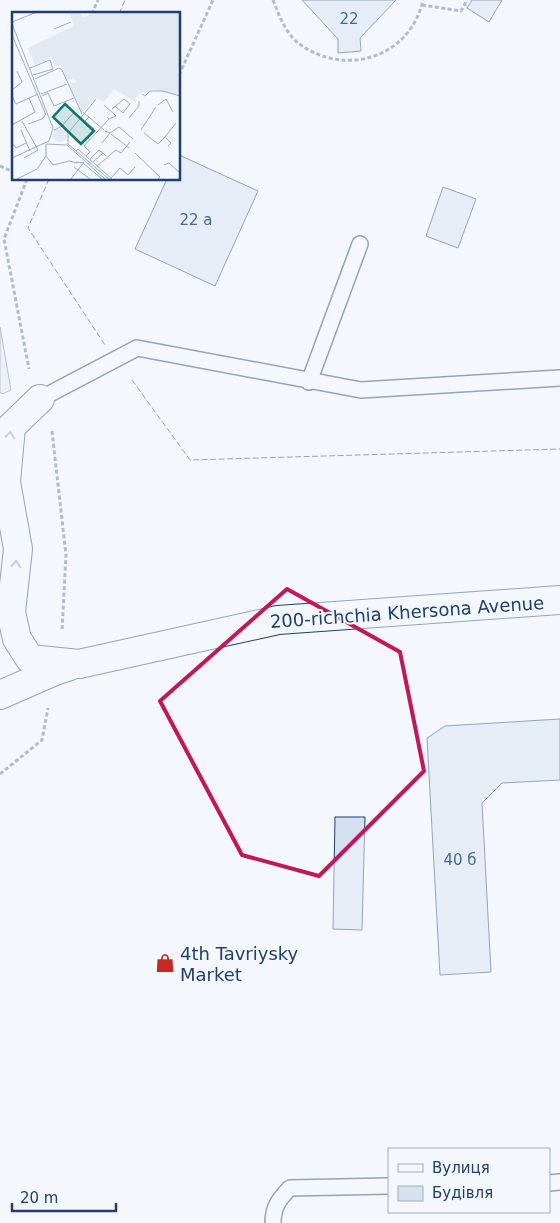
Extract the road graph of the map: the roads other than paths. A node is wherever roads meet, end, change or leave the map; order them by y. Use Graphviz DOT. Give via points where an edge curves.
graph roads {
  1 [pos="360,244"];
  2 [pos="560,378"];
  3 [pos="309,382"];
  4 [pos="40,399"];
  5 [pos="0,410"];
  6 [pos="3,476"];
  7 [pos="560,600"];
  8 [pos="5,624"];
  9 [pos="79,664"];
  10 [pos="0,695"];
  11 [pos="388,1186"];
  12 [pos="273,1223"];
  1 -- 3 [label="lane"];
  2 -- 3 [label="lane" via="361,390"];
  3 -- 4 [label="lane" via="137,348"];
  4 -- 5 [label="street"];
  6 -- 4 [label="street, one-way" via="11,427"];
  8 -- 6 [label="street, one-way" via="18,549"];
  7 -- 9 [label="street, 200-richchia Khersona Avenue" via="278,620"];
  8 -- 9 [label="street" via="30,659"];
  9 -- 10 [label="street"];
  11 -- 12 [label="lane" via="290,1188 273,1211"];
}
